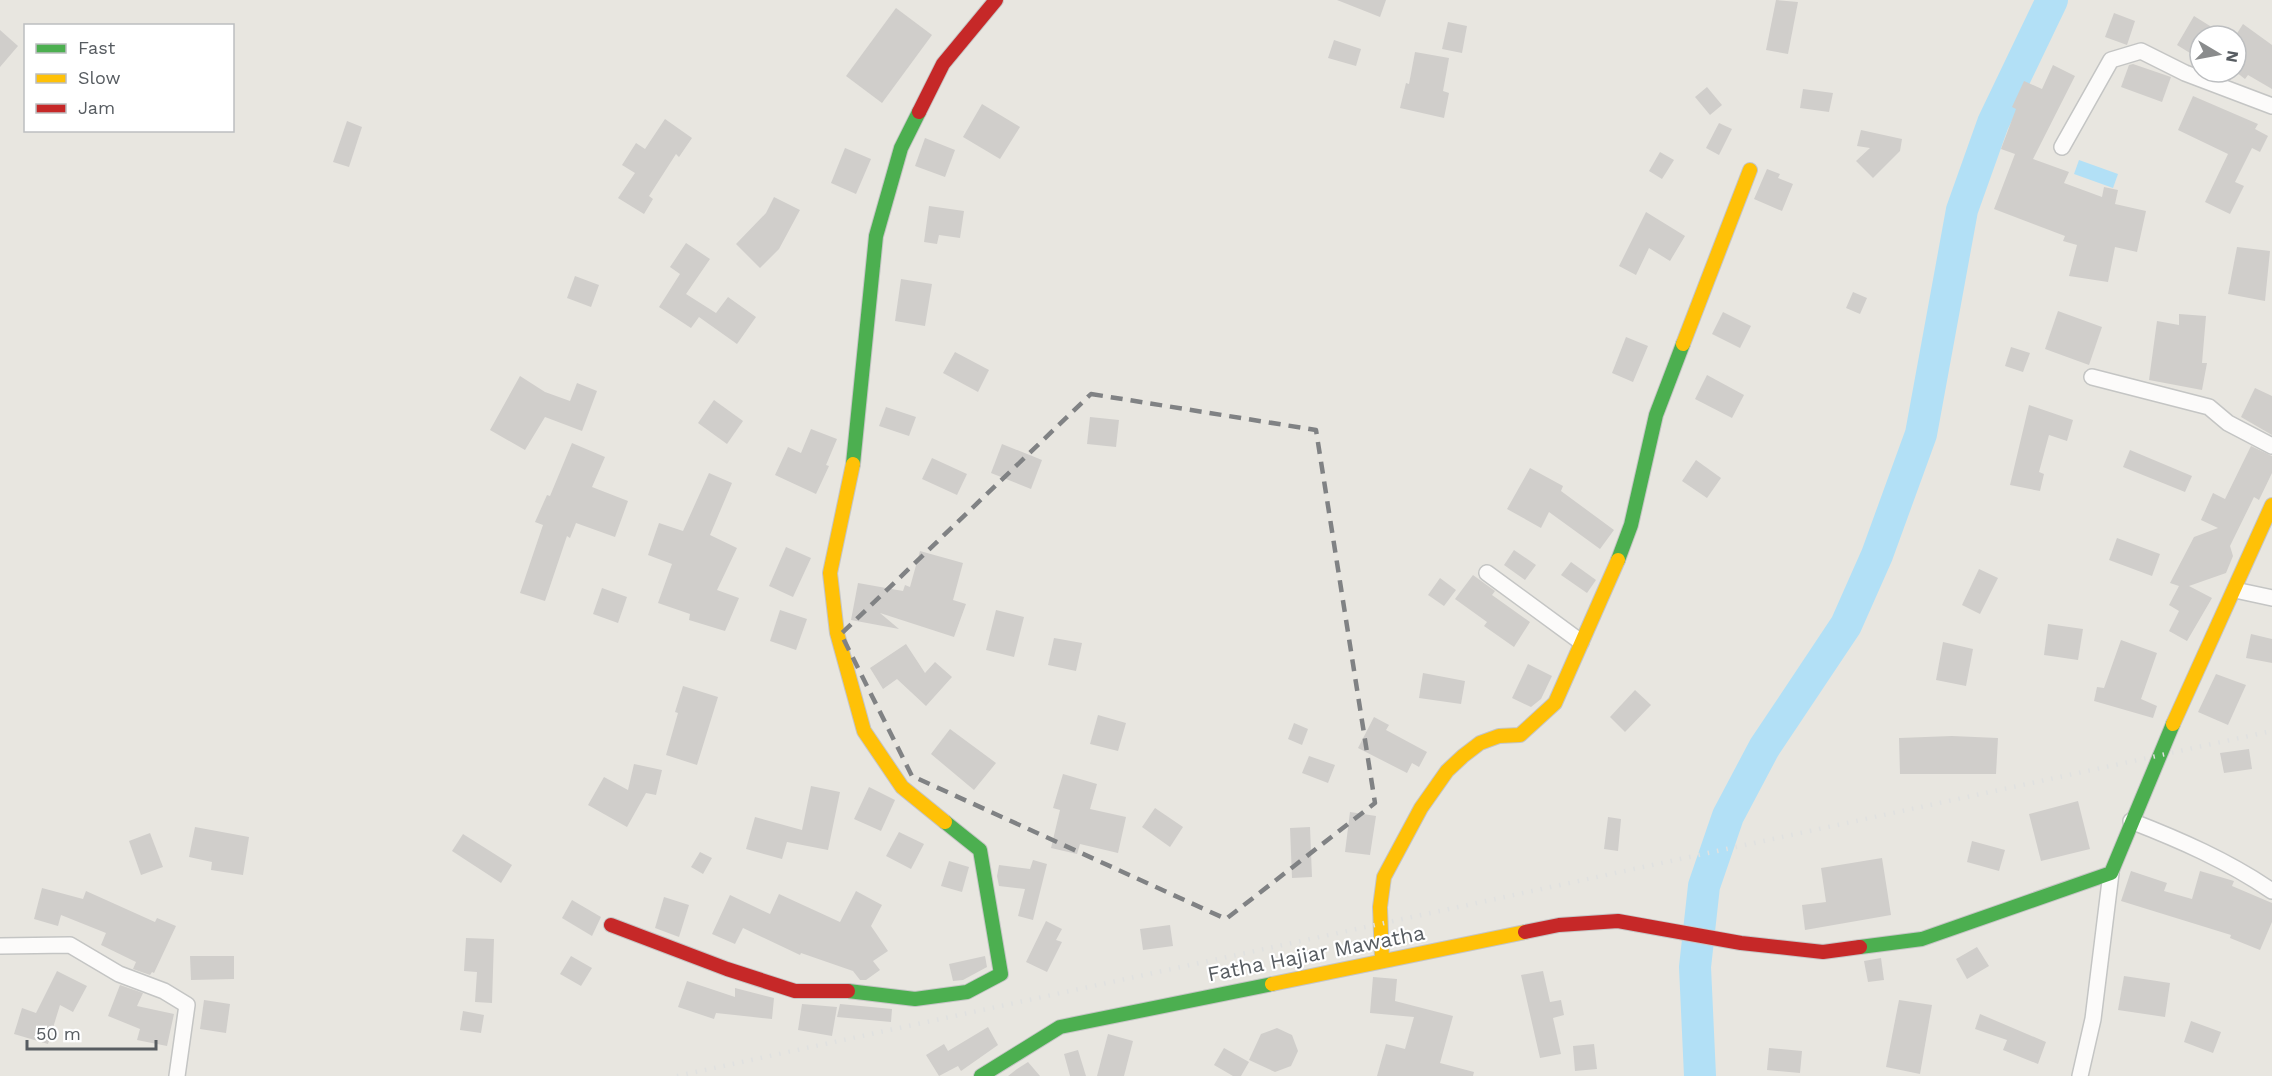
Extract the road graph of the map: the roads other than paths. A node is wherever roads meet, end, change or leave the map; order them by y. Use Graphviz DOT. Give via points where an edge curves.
graph roads {
  1 [pos="996,0"];
  2 [pos="2272,106"];
  3 [pos="2062,147"];
  4 [pos="1750,170"];
  5 [pos="2092,377"];
  6 [pos="2272,446"];
  7 [pos="2272,505"];
  8 [pos="1486,573"];
  9 [pos="2235,590"];
  10 [pos="2272,598"];
  11 [pos="1581,642"];
  12 [pos="2131,821"];
  13 [pos="2111,873"];
  14 [pos="2272,891"];
  15 [pos="611,925"];
  16 [pos="0,946"];
  17 [pos="1382,959"];
  18 [pos="177,1076"];
  19 [pos="981,1076"];
  20 [pos="2080,1076"];
  1 -- 15 [label="street" via="943,64 901,148 876,236 856,450 830,573 837,633 864,731 902,787 980,850 1001,974 967,992 915,999 849,991 795,991"];
  2 -- 3 [label="street" via="2185,73 2141,51 2111,60"];
  4 -- 11 [label="street" via="1656,415 1631,525"];
  5 -- 6 [label="street" via="2209,407 2228,423"];
  7 -- 9 [label="street"];
  8 -- 11 [label="street"];
  9 -- 10 [label="street"];
  9 -- 12 [label="street"];
  11 -- 17 [label="street" via="1555,703 1520,735 1508,734 1482,743 1453,764 1414,819 1384,875 1379,925"];
  12 -- 13 [label="street"];
  12 -- 14 [label="street" via="2184,841"];
  13 -- 17 [label="street, Fatha Hajiar Mawatha" via="1922,939 1823,952 1740,943 1618,921 1559,925"];
  13 -- 20 [label="street" via="2093,1019"];
  16 -- 18 [label="street" via="70,945 119,974 187,1005"];
  17 -- 19 [label="street, Fatha Hajiar Mawatha" via="1060,1027"];
}
